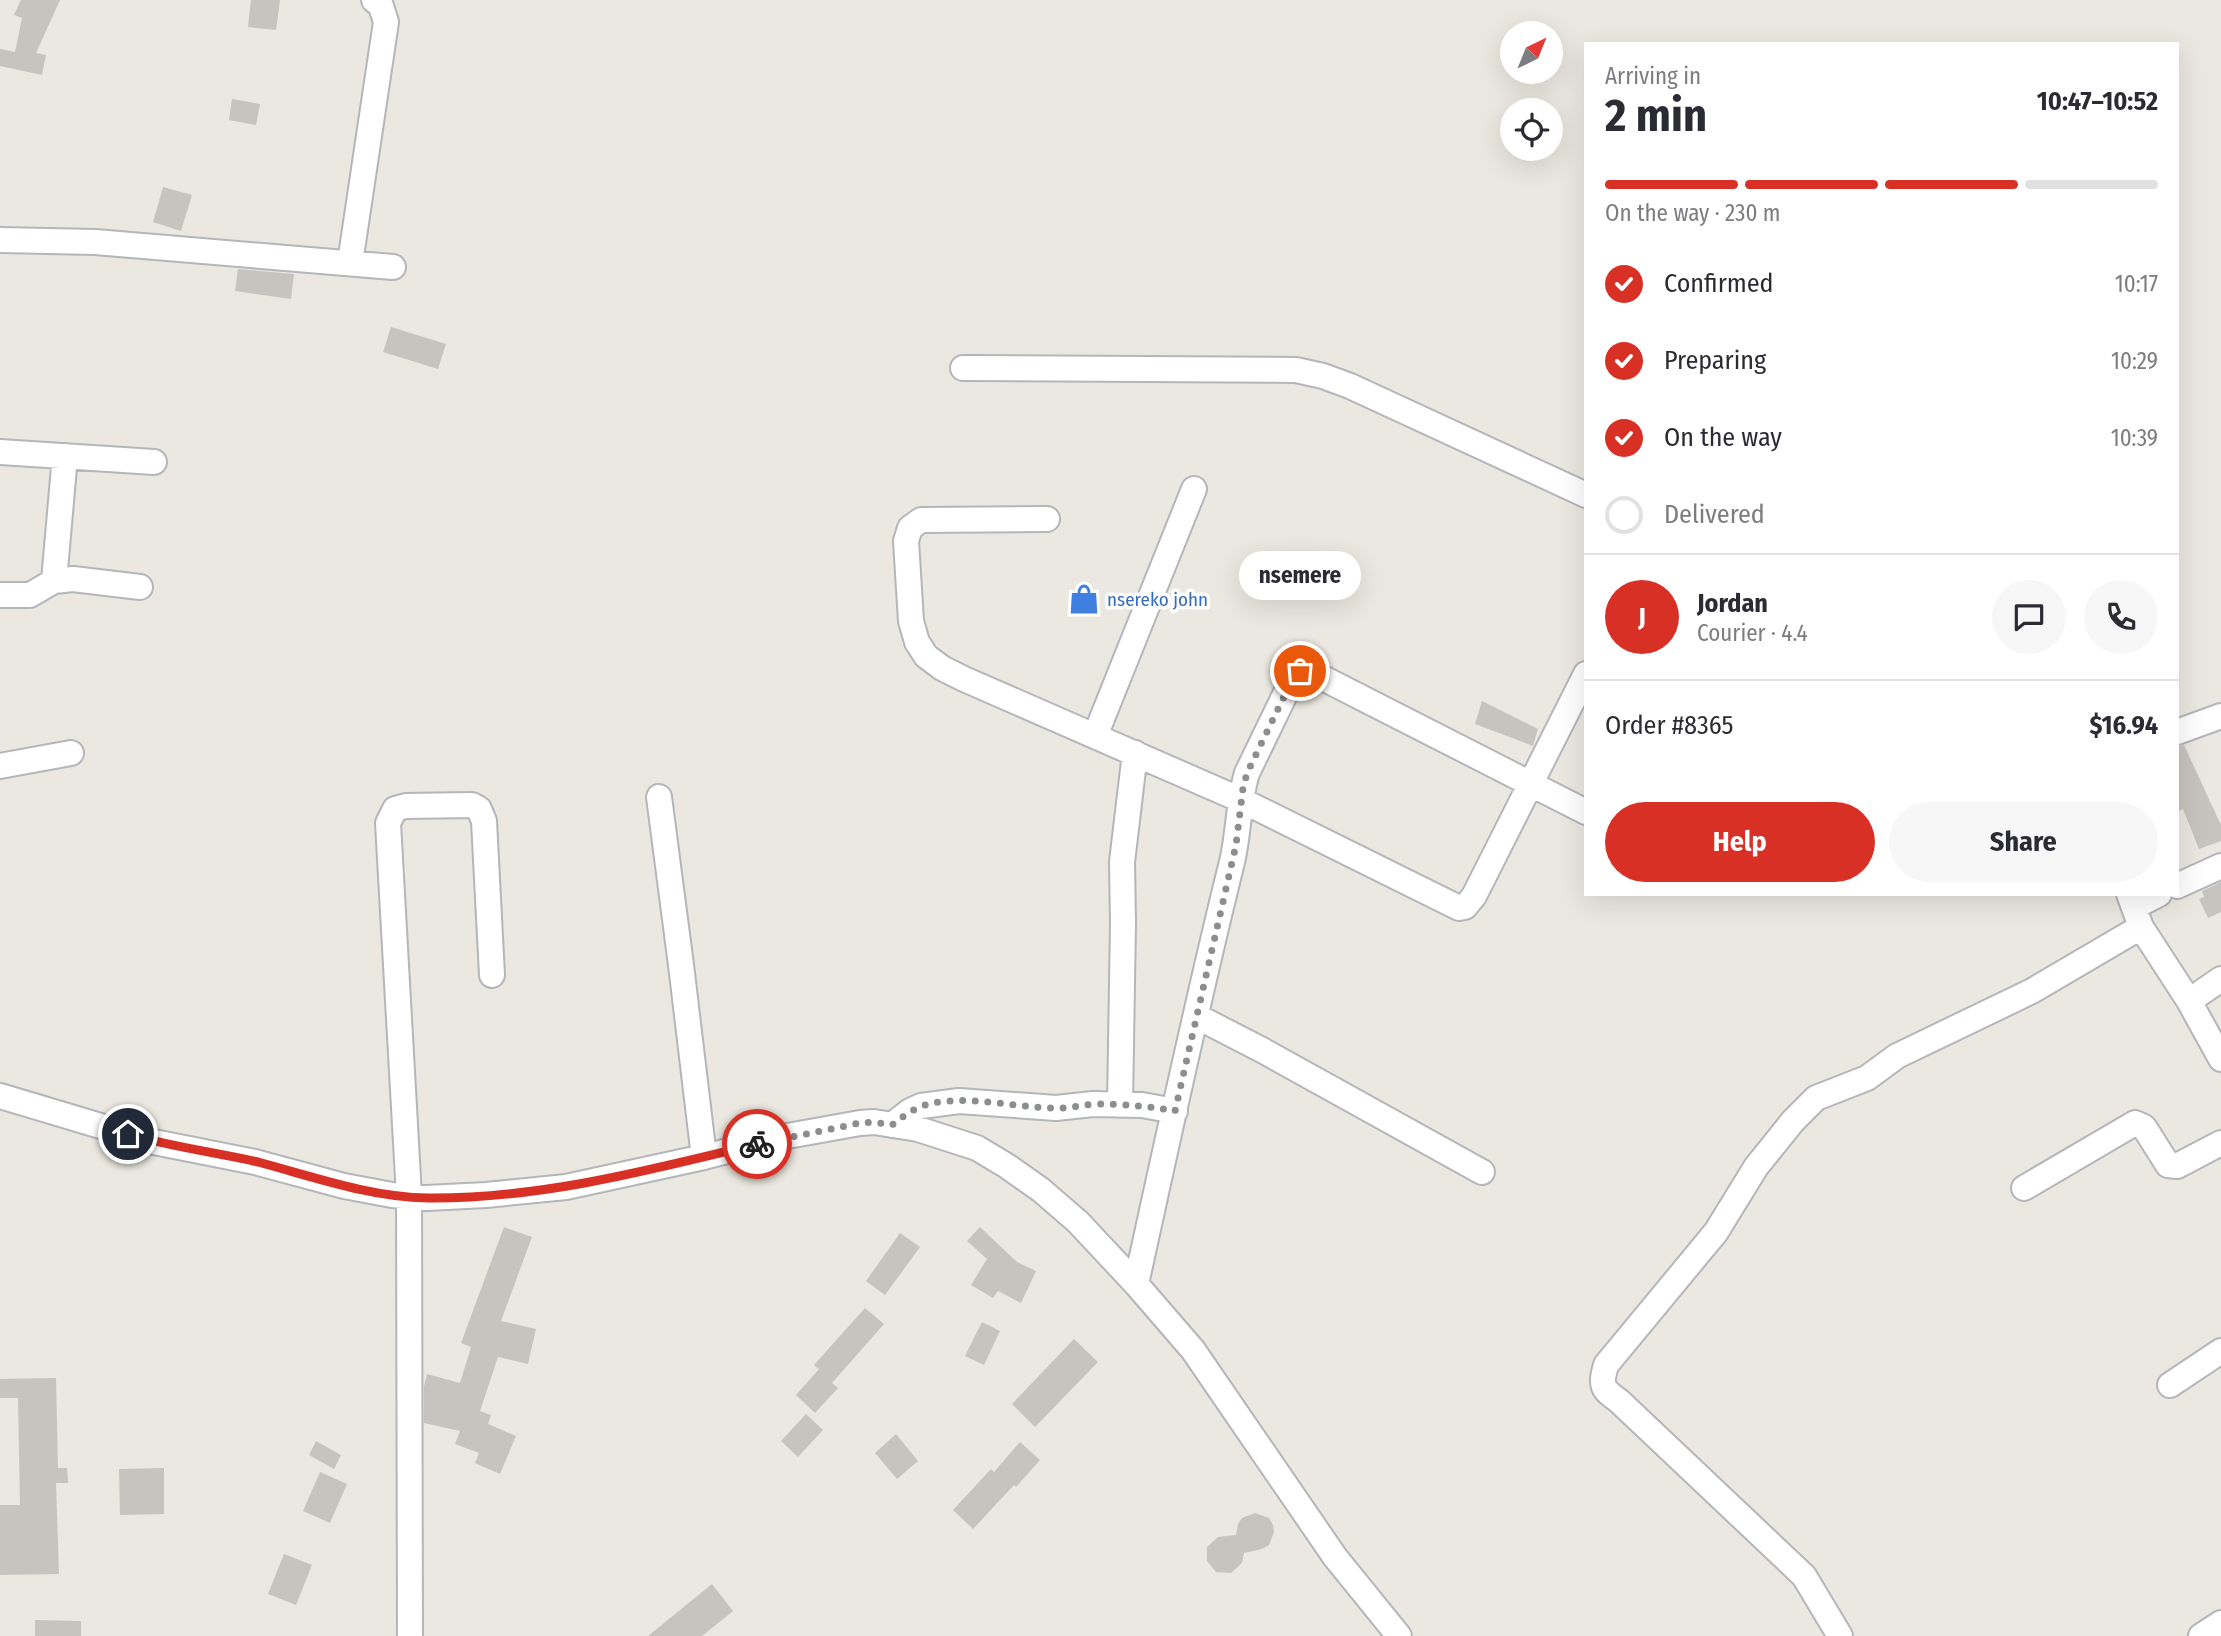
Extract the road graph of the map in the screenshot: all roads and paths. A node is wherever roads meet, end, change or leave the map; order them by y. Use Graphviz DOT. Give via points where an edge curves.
graph roads {
  1 [pos="374,0"];
  2 [pos="0,240"];
  3 [pos="350,263"];
  4 [pos="393,267"];
  5 [pos="963,368"];
  6 [pos="0,452"];
  7 [pos="65,456"];
  8 [pos="153,462"];
  9 [pos="1195,489"];
  10 [pos="1584,494"];
  11 [pos="1047,519"];
  12 [pos="54,581"];
  13 [pos="140,587"];
  14 [pos="0,595"];
  15 [pos="1584,678"];
  16 [pos="2221,716"];
  17 [pos="2179,731"];
  18 [pos="1095,736"];
  19 [pos="71,753"];
  20 [pos="1135,753"];
  21 [pos="0,766"];
  22 [pos="1531,785"];
  23 [pos="659,797"];
  24 [pos="1241,800"];
  25 [pos="1584,811"];
  26 [pos="2221,866"];
  27 [pos="2179,886"];
  28 [pos="2156,896"];
  29 [pos="2135,909"];
  30 [pos="492,975"];
  31 [pos="2221,979"];
  32 [pos="2189,1001"];
  33 [pos="1196,1016"];
  34 [pos="2221,1059"];
  35 [pos="0,1096"];
  36 [pos="1120,1105"];
  37 [pos="1175,1111"];
  38 [pos="892,1125"];
  39 [pos="2221,1143"];
  40 [pos="704,1157"];
  41 [pos="1482,1172"];
  42 [pos="2024,1188"];
  43 [pos="409,1196"];
  44 [pos="1136,1283"];
  45 [pos="2221,1351"];
  46 [pos="2170,1385"];
  47 [pos="2221,1623"];
  48 [pos="410,1636"];
  49 [pos="1399,1636"];
  50 [pos="1840,1636"];
  51 [pos="2201,1636"];
  1 -- 3 [label="street" via="386,22"];
  2 -- 3 [label="street" via="95,242"];
  3 -- 4 [label="street"];
  5 -- 10 [label="street" via="1296,370 1350,386"];
  6 -- 7 [label="street"];
  7 -- 8 [label="street"];
  7 -- 12 [label="street"];
  9 -- 18 [label="street"];
  11 -- 18 [label="street" via="915,523 906,541 911,621 926,656 942,668"];
  12 -- 13 [label="street"];
  12 -- 14 [label="street" via="30,595"];
  15 -- 22 [label="street"];
  16 -- 17 [label="street"];
  18 -- 20 [label="street"];
  19 -- 21 [label="street"];
  20 -- 24 [label="street"];
  20 -- 36 [label="street" via="1122,862"];
  22 -- 24 [label="street" via="1474,896 1459,908"];
  22 -- 24 [label="street" via="1315,674 1300,671 1247,773"];
  22 -- 25 [label="street"];
  23 -- 40 [label="street"];
  24 -- 33 [label="street" via="1236,845"];
  26 -- 27 [label="street"];
  28 -- 29 [label="street"];
  29 -- 32 [label="street"];
  29 -- 50 [label="street" via="2032,992 1897,1056 1867,1077 1816,1098 1756,1167 1716,1232 1606,1365 1605,1391 1804,1576"];
  30 -- 43 [label="street" via="484,821 479,809 472,805 395,809 388,823"];
  31 -- 32 [label="street"];
  32 -- 34 [label="street"];
  33 -- 37 [label="street"];
  33 -- 41 [label="street"];
  35 -- 43 [label="street" via="154,1142 256,1162 344,1186"];
  36 -- 37 [label="street"];
  36 -- 38 [label="street" via="1056,1108 939,1102 910,1111"];
  37 -- 44 [label="street"];
  38 -- 40 [label="street" via="860,1123"];
  38 -- 44 [label="street" via="977,1148 1007,1166 1079,1222"];
  39 -- 42 [label="street" via="2177,1166 2168,1165 2144,1127 2135,1123"];
  40 -- 43 [label="street" via="566,1187"];
  43 -- 48 [label="street"];
  44 -- 49 [label="street" via="1193,1350 1335,1557"];
  45 -- 46 [label="street"];
  47 -- 51 [label="street"];
}
